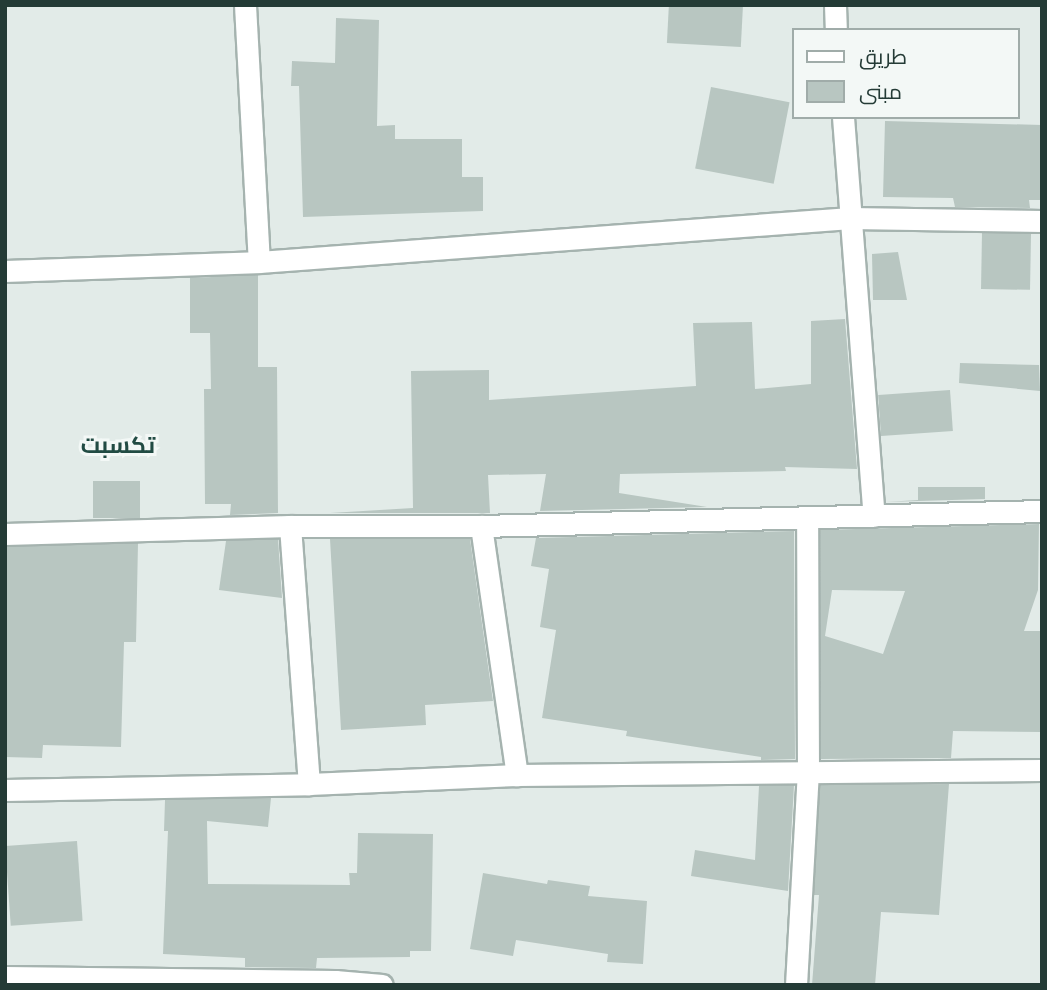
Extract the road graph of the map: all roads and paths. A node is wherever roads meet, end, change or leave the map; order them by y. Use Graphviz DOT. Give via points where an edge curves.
graph roads {
  1 [pos="245,5"];
  2 [pos="835,5"];
  3 [pos="836,28"];
  4 [pos="843,119"];
  5 [pos="850,218"];
  6 [pos="1042,221"];
  7 [pos="259,262"];
  8 [pos="5,271"];
  9 [pos="1042,511"];
  10 [pos="874,516"];
  11 [pos="807,517"];
  12 [pos="290,526"];
  13 [pos="481,526"];
  14 [pos="5,534"];
  15 [pos="808,771"];
  16 [pos="1042,771"];
  17 [pos="517,775"];
  18 [pos="309,784"];
  19 [pos="5,790"];
  20 [pos="5,977"];
  21 [pos="335,983"];
  22 [pos="382,985"];
  23 [pos="796,985"];
  1 -- 7 [label="street"];
  2 -- 3 [label="street"];
  4 -- 5 [label="street"];
  5 -- 6 [label="street"];
  5 -- 7 [label="street"];
  5 -- 10 [label="street"];
  7 -- 8 [label="street"];
  9 -- 10 [label="street"];
  10 -- 11 [label="street"];
  11 -- 13 [label="street"];
  11 -- 15 [label="street"];
  12 -- 13 [label="street"];
  12 -- 14 [label="street"];
  12 -- 18 [label="street"];
  13 -- 17 [label="street"];
  15 -- 16 [label="street"];
  15 -- 17 [label="street"];
  15 -- 23 [label="street"];
  17 -- 18 [label="street"];
  18 -- 19 [label="street"];
  20 -- 21 [label="street"];
  21 -- 22 [label="street"];
}
